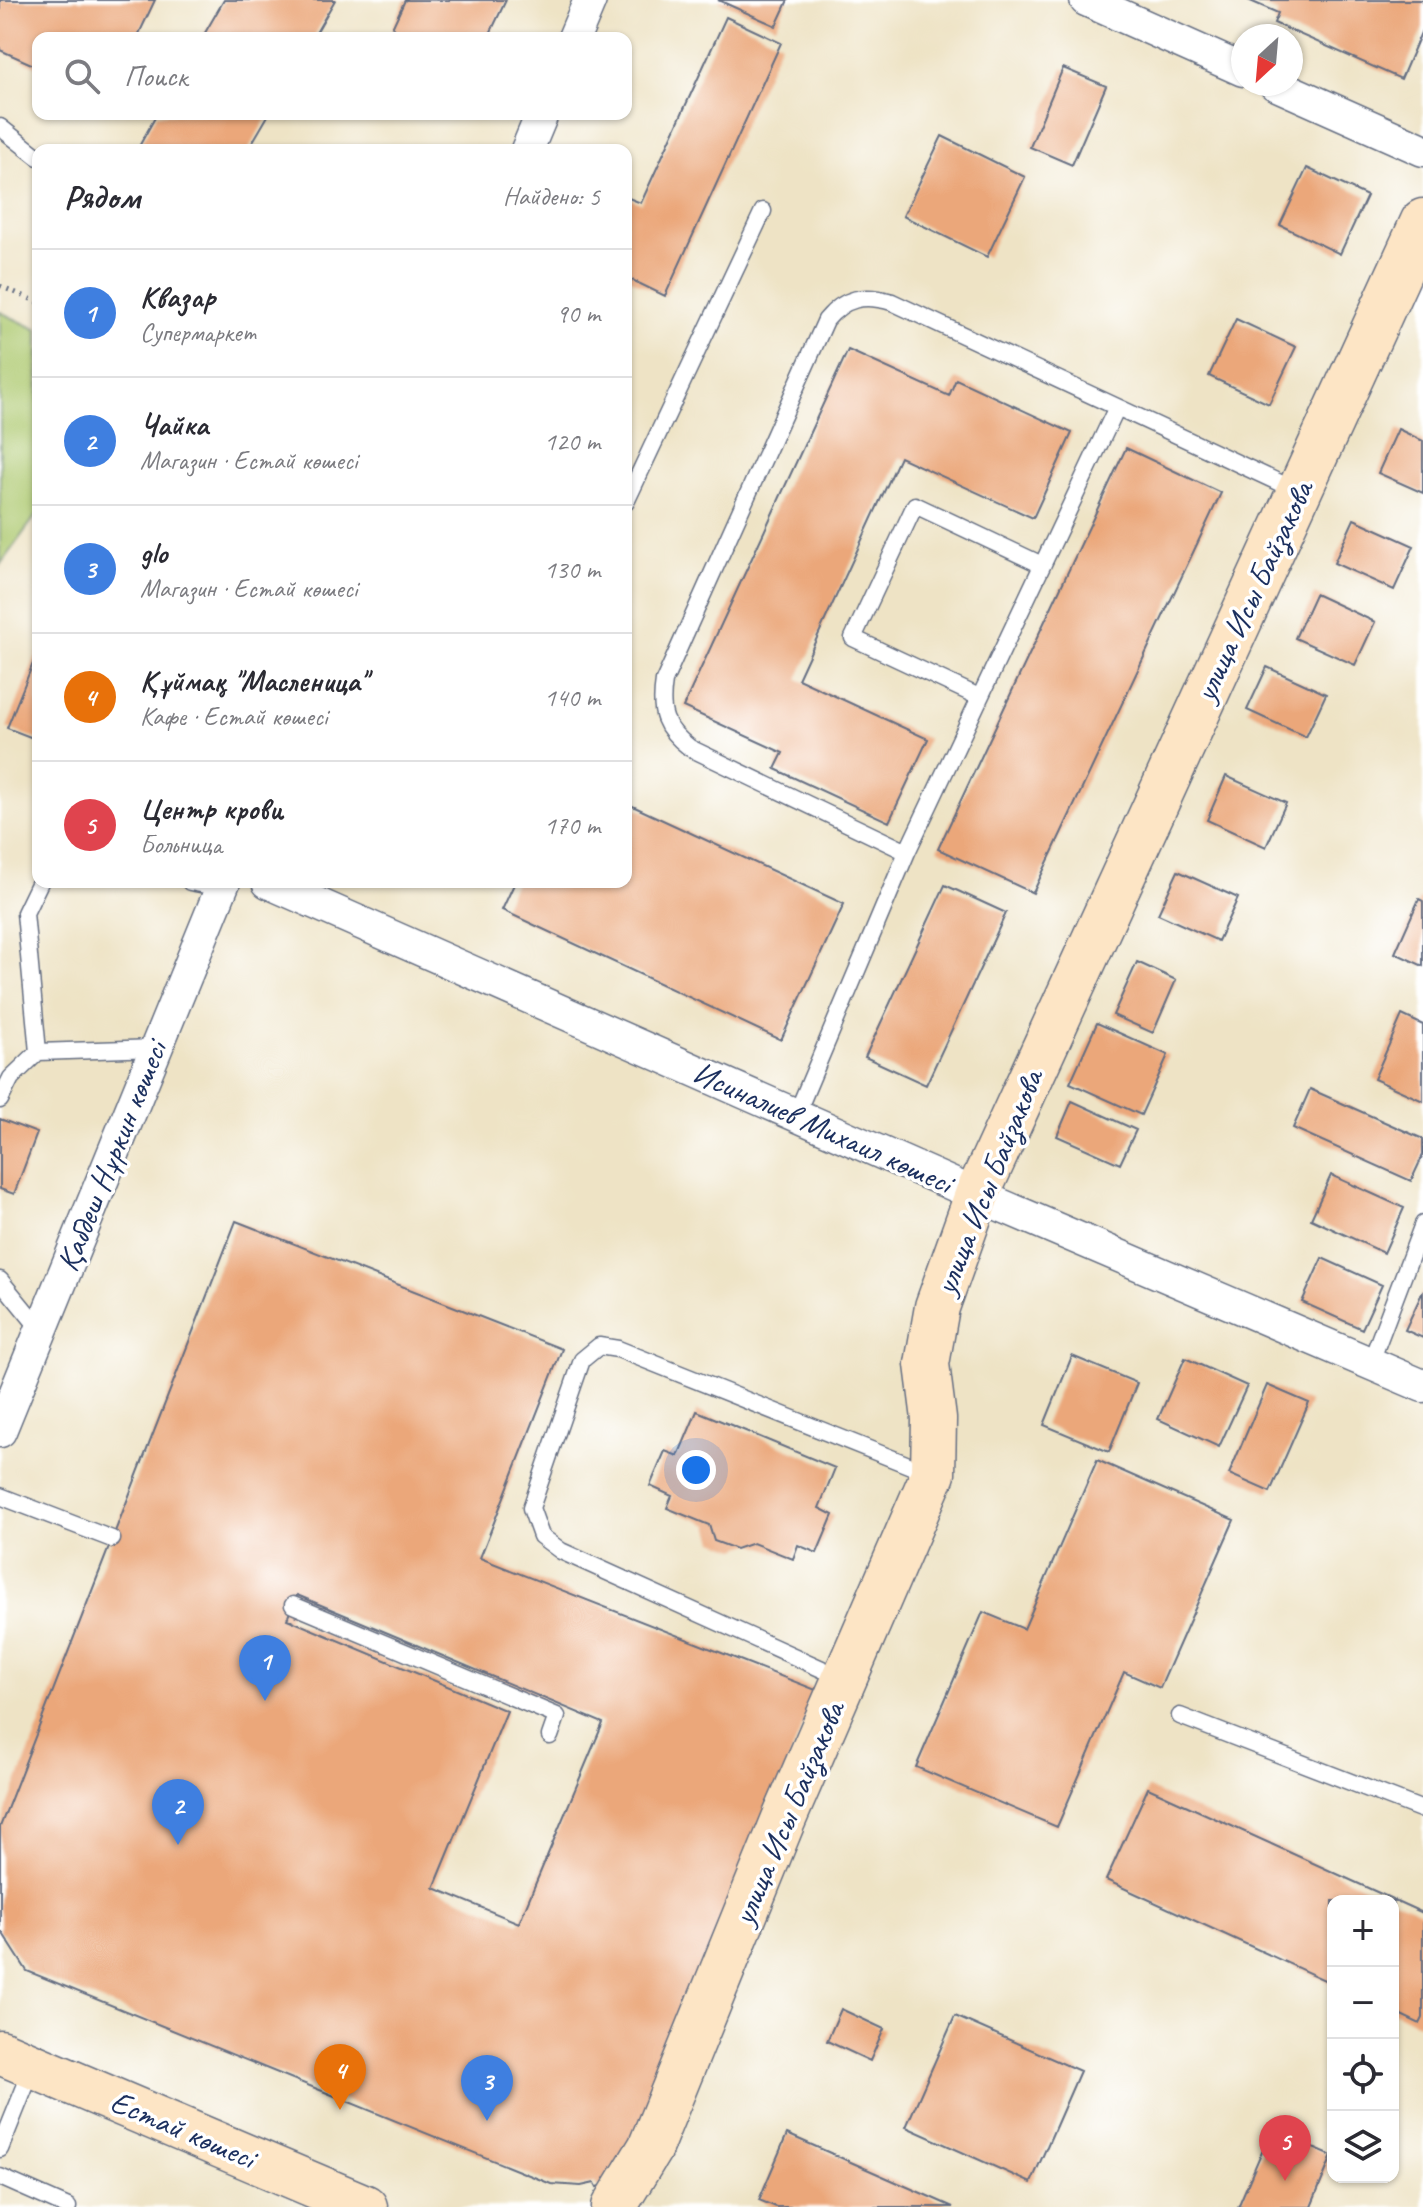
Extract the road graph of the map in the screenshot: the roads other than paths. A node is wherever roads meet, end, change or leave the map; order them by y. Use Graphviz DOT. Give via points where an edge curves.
graph roads {
  1 [pos="590,0"];
  2 [pos="1086,0"];
  3 [pos="577,32"];
  4 [pos="1231,65"];
  5 [pos="1302,96"];
  6 [pos="540,120"];
  7 [pos="0,127"];
  8 [pos="530,144"];
  9 [pos="1423,150"];
  10 [pos="32,152"];
  11 [pos="763,211"];
  12 [pos="1423,221"];
  13 [pos="1117,407"];
  14 [pos="632,489"];
  15 [pos="1299,492"];
  16 [pos="1042,565"];
  17 [pos="979,697"];
  18 [pos="907,852"];
  19 [pos="37,888"];
  20 [pos="222,888"];
  21 [pos="282,888"];
  22 [pos="156,1048"];
  23 [pos="38,1052"];
  24 [pos="0,1100"];
  25 [pos="796,1115"];
  26 [pos="977,1195"];
  27 [pos="1423,1224"];
  28 [pos="0,1280"];
  29 [pos="40,1329"];
  30 [pos="1370,1364"];
  31 [pos="1423,1386"];
  32 [pos="0,1431"];
  33 [pos="933,1474"];
  34 [pos="0,1496"];
  35 [pos="112,1539"];
  36 [pos="293,1605"];
  37 [pos="844,1679"];
  38 [pos="1180,1716"];
  39 [pos="550,1736"];
  40 [pos="1423,1810"];
  41 [pos="17,2059"];
  42 [pos="0,2149"];
  43 [pos="0,2177"];
  44 [pos="68,2207"];
  45 [pos="365,2207"];
  46 [pos="614,2207"];
  1 -- 3 [label="street"];
  2 -- 4 [label="street"];
  5 -- 9 [label="street"];
  6 -- 8 [label="street"];
  7 -- 10 [label="lane"];
  11 -- 14 [label="lane"];
  12 -- 15 [label="street, улица Исы Байзакова"];
  13 -- 15 [label="lane"];
  13 -- 16 [label="lane"];
  13 -- 18 [label="lane" via="892,302 863,296 841,304 826,320 664,681 661,700 665,721 690,748"];
  15 -- 26 [label="street, улица Исы Байзакова"];
  16 -- 17 [label="lane"];
  16 -- 17 [label="lane" via="915,505 853,638"];
  17 -- 18 [label="lane"];
  18 -- 25 [label="lane"];
  19 -- 23 [label="lane" via="25,913"];
  20 -- 22 [label="street, Қабдеш Нұркин көшесі"];
  21 -- 25 [label="street, Исиналиев Михаил көшесі"];
  22 -- 23 [label="lane"];
  22 -- 29 [label="street, Қабдеш Нұркин көшесі"];
  23 -- 24 [label="lane" via="11,1078"];
  25 -- 26 [label="street, Исиналиев Михаил көшесі"];
  26 -- 30 [label="street, Исиналиев Михаил көшесі"];
  26 -- 33 [label="street, улица Исы Байзакова" via="937,1307 927,1364"];
  27 -- 30 [label="lane"];
  28 -- 29 [label="lane"];
  29 -- 32 [label="street, Қабдеш Нұркин көшесі"];
  30 -- 31 [label="street, Исиналиев Михаил көшесі"];
  33 -- 37 [label="street, улица Исы Байзакова"];
  33 -- 37 [label="lane" via="618,1349 599,1346 582,1360 531,1508 541,1536 561,1551"];
  34 -- 35 [label="lane"];
  36 -- 39 [label="lane" via="557,1716"];
  37 -- 46 [label="street, улица Исы Байзакова" via="650,2148"];
  38 -- 40 [label="lane"];
  41 -- 42 [label="lane"];
  41 -- 45 [label="street, Естай көшесі"];
  43 -- 44 [label="lane"];
}
